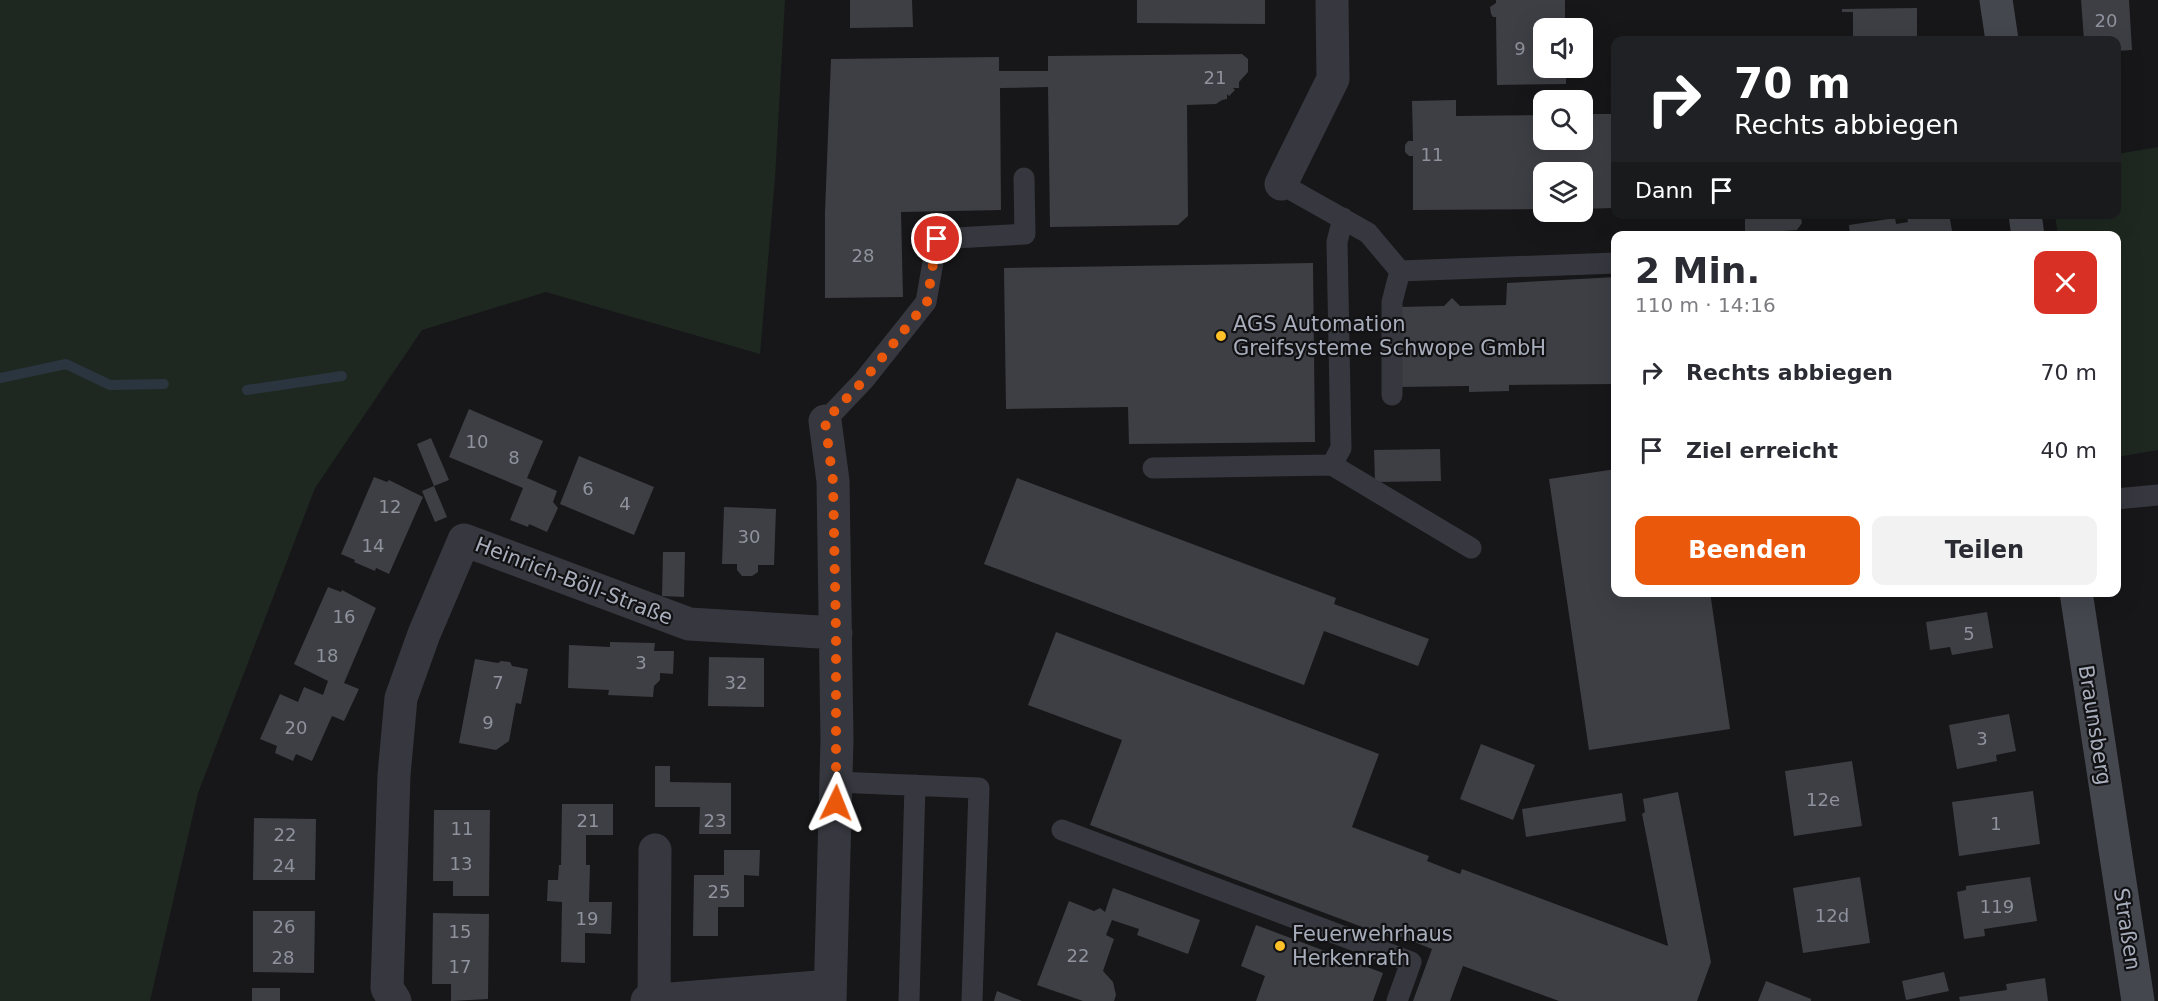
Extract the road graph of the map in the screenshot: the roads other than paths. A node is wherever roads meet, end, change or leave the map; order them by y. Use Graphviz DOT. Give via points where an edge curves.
graph roads {
  1 [pos="1332,0"];
  2 [pos="1996,0"];
  3 [pos="2001,36"];
  4 [pos="1024,178"];
  5 [pos="1281,184"];
  6 [pos="1343,218"];
  7 [pos="1611,263"];
  8 [pos="1400,271"];
  9 [pos="1392,395"];
  10 [pos="825,421"];
  11 [pos="1332,465"];
  12 [pos="1153,468"];
  13 [pos="2158,495"];
  14 [pos="2121,499"];
  15 [pos="1471,548"];
  16 [pos="2077,597"];
  17 [pos="836,633"];
  18 [pos="836,782"];
  19 [pos="915,785"];
  20 [pos="1062,830"];
  21 [pos="655,850"];
  22 [pos="2116,857"];
  23 [pos="830,994"];
  24 [pos="654,1000"];
  25 [pos="395,1001"];
  26 [pos="647,1001"];
  27 [pos="909,1001"];
  28 [pos="972,1001"];
  29 [pos="1397,1001"];
  30 [pos="2138,1001"];
  1 -- 5 [label="street" via="1333,79"];
  2 -- 3 [label="main road"];
  4 -- 10 [label="lane" via="1025,234 937,239 927,302"];
  5 -- 6 [label="lane"];
  6 -- 8 [label="lane" via="1368,233"];
  6 -- 11 [label="lane" via="1337,242 1341,448"];
  7 -- 8 [label="lane"];
  8 -- 9 [label="lane" via="1392,302"];
  10 -- 17 [label="street" via="833,481"];
  11 -- 12 [label="lane"];
  11 -- 15 [label="lane"];
  13 -- 14 [label="lane"];
  16 -- 22 [label="main road, Braunsberg"];
  17 -- 18 [label="street"];
  17 -- 25 [label="street, Heinrich-Böll-Straße" via="689,624 464,540 401,698 394,775 387,987"];
  18 -- 19 [label="lane"];
  18 -- 23 [label="street"];
  19 -- 27 [label="lane"];
  19 -- 28 [label="lane" via="979,788"];
  20 -- 29 [label="lane" via="1411,962"];
  21 -- 24 [label="street"];
  22 -- 30 [label="main road, Straßen"];
  23 -- 24 [label="street"];
  24 -- 26 [label="street"];
}
